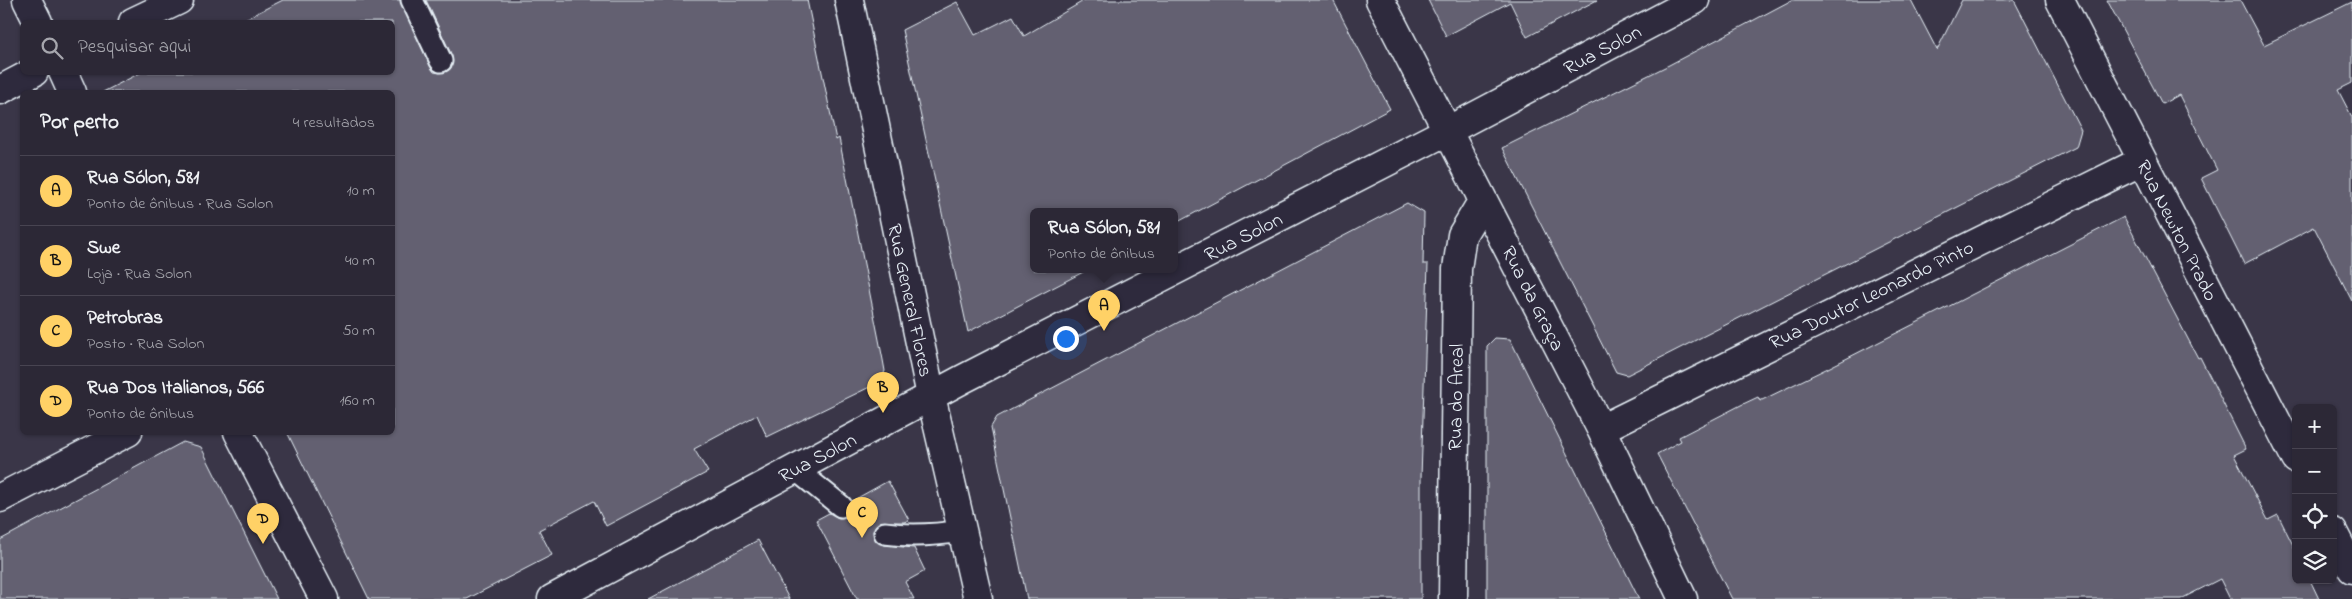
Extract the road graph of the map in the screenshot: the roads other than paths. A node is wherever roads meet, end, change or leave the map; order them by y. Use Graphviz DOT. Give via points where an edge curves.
graph roads {
  1 [pos="27,0"];
  2 [pos="179,0"];
  3 [pos="412,0"];
  4 [pos="850,0"];
  5 [pos="1380,0"];
  6 [pos="1695,0"];
  7 [pos="2060,0"];
  8 [pos="37,20"];
  9 [pos="137,20"];
  10 [pos="441,60"];
  11 [pos="28,75"];
  12 [pos="64,75"];
  13 [pos="0,90"];
  14 [pos="71,90"];
  15 [pos="1447,131"];
  16 [pos="2142,161"];
  17 [pos="1483,200"];
  18 [pos="1178,269"];
  19 [pos="1171,273"];
  20 [pos="931,396"];
  21 [pos="1601,429"];
  22 [pos="122,435"];
  23 [pos="240,435"];
  24 [pos="2292,451"];
  25 [pos="795,469"];
  26 [pos="0,498"];
  27 [pos="841,506"];
  28 [pos="962,531"];
  29 [pos="885,533"];
  30 [pos="2337,539"];
  31 [pos="2352,568"];
  32 [pos="324,599"];
  33 [pos="552,599"];
  34 [pos="978,599"];
  35 [pos="1453,599"];
  36 [pos="1683,599"];
  1 -- 8 [label="street"];
  2 -- 9 [label="street"];
  3 -- 10 [label="lane"];
  4 -- 20 [label="street, Rua General Flores"];
  5 -- 15 [label="street, Rua da Graça"];
  6 -- 15 [label="street, Rua Solon"];
  7 -- 16 [label="street, Rua Newton Prado"];
  11 -- 13 [label="street"];
  12 -- 14 [label="street"];
  15 -- 17 [label="street, Rua da Graça"];
  15 -- 18 [label="street, Rua Solon"];
  16 -- 21 [label="street, Rua Doutor Leonardo Pinto"];
  16 -- 24 [label="street, Rua Newton Prado"];
  17 -- 21 [label="street, Rua da Graça"];
  17 -- 35 [label="street, Rua do Areal" via="1462,235 1457,269"];
  19 -- 20 [label="street, Rua Solon"];
  20 -- 25 [label="street, Rua Solon"];
  20 -- 28 [label="street, Rua General Flores"];
  21 -- 36 [label="street, Rua da Graça"];
  22 -- 26 [label="street"];
  23 -- 32 [label="street"];
  25 -- 27 [label="lane"];
  25 -- 33 [label="street, Rua Solon"];
  28 -- 29 [label="lane" via="923,536"];
  28 -- 34 [label="street, Rua General Flores"];
  30 -- 31 [label="street"];
}
